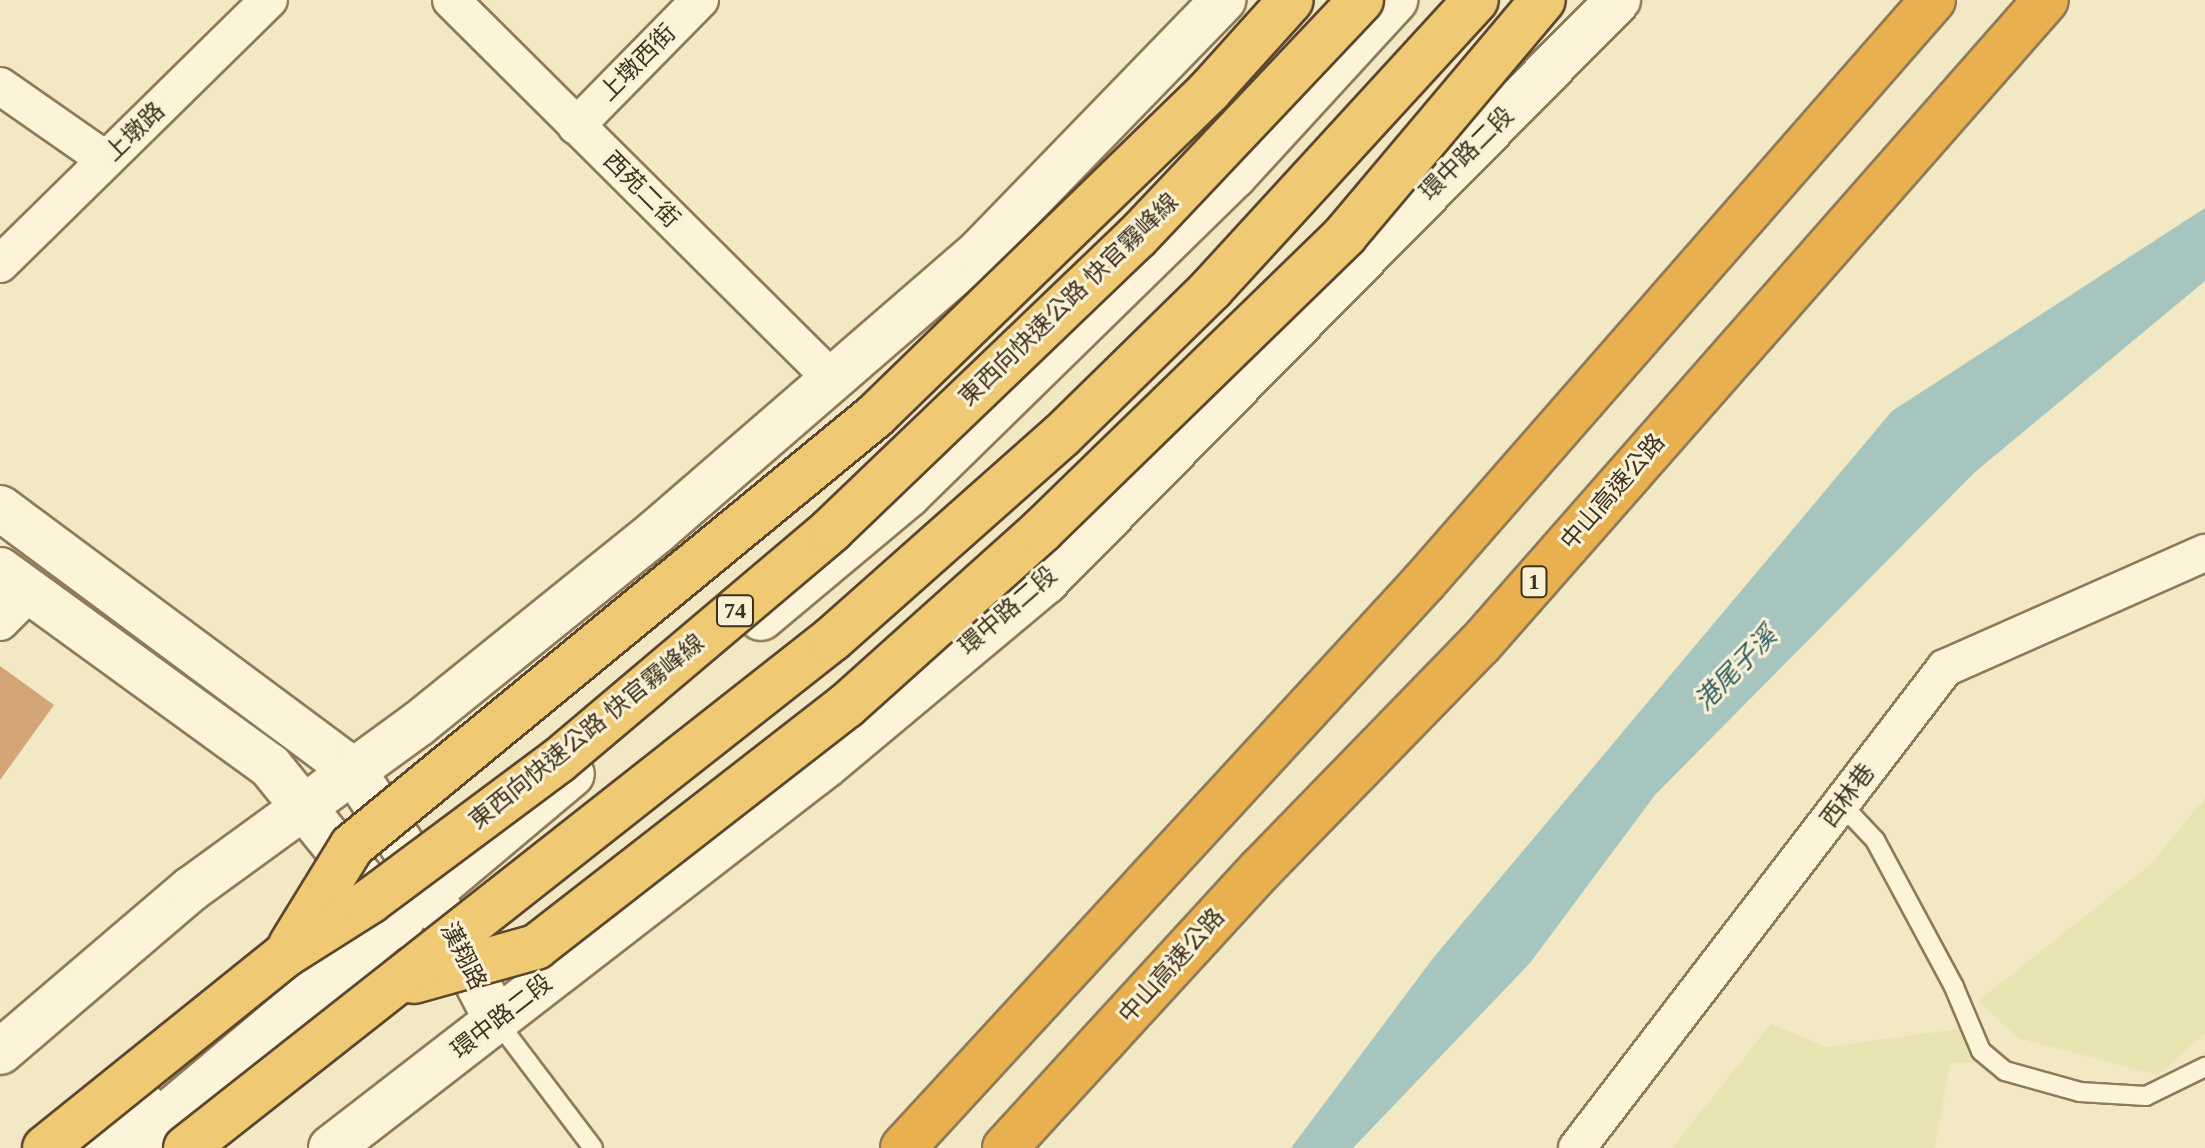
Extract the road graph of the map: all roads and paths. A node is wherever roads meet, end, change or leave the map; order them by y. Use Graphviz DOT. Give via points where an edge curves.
graph roads {
  1 [pos="269,0"];
  2 [pos="451,0"];
  3 [pos="700,0"];
  4 [pos="1223,0"];
  5 [pos="1291,0"];
  6 [pos="1354,0"];
  7 [pos="1361,0"];
  8 [pos="1395,0"];
  9 [pos="1476,0"];
  10 [pos="1543,0"];
  11 [pos="1618,0"];
  12 [pos="1933,0"];
  13 [pos="2046,0"];
  14 [pos="0,86"];
  15 [pos="576,126"];
  16 [pos="106,160"];
  17 [pos="0,264"];
  18 [pos="832,379"];
  19 [pos="0,508"];
  20 [pos="2205,553"];
  21 [pos="15,581"];
  22 [pos="0,622"];
  23 [pos="353,770"];
  24 [pos="1841,804"];
  25 [pos="306,806"];
  26 [pos="426,883"];
  27 [pos="390,913"];
  28 [pos="285,955"];
  29 [pos="392,987"];
  30 [pos="497,1021"];
  31 [pos="0,1052"];
  32 [pos="2205,1067"];
  33 [pos="45,1148"];
  34 [pos="92,1148"];
  35 [pos="127,1148"];
  36 [pos="186,1148"];
  37 [pos="331,1148"];
  38 [pos="593,1148"];
  39 [pos="903,1148"];
  40 [pos="1005,1148"];
  41 [pos="1577,1148"];
  1 -- 16 [label="street, 上墩路"];
  2 -- 15 [label="street, 西苑二街"];
  3 -- 15 [label="street, 上墩西街"];
  4 -- 18 [label="street" via="982,249"];
  5 -- 28 [label="highway, bridge" via="1209,91 875,416 352,846"];
  6 -- 26 [label="street" via="1215,156 969,415 497,816"];
  7 -- 28 [label="highway, 東西向快速公路 快官霧峰線 / 74, bridge" via="1137,237 831,530 558,761 370,901"];
  8 -- 26 [label="street" via="1234,176 908,495"];
  9 -- 29 [label="highway, bridge" via="1211,289 1062,435 832,639"];
  10 -- 29 [label="highway, bridge" via="1345,235 1042,530 846,706 536,947"];
  11 -- 30 [label="street, 環中路二段" via="1045,582 826,765"];
  12 -- 39 [label="highway" via="1424,582"];
  13 -- 40 [label="highway, 中山高速公路 / 1" via="1480,644 1260,870"];
  14 -- 16 [label="street"];
  15 -- 18 [label="street, 西苑二街"];
  16 -- 17 [label="street, 上墩路"];
  18 -- 23 [label="street" via="657,531 418,724"];
  19 -- 23 [label="street, 漢翔路"];
  20 -- 24 [label="street, 西林巷" via="1945,668"];
  21 -- 22 [label="street"];
  21 -- 25 [label="street, 漢翔路" via="270,766"];
  23 -- 25 [label="street"];
  23 -- 26 [label="street, 漢翔路"];
  24 -- 32 [label="lane" via="1875,840 1954,987 1981,1051 2005,1071 2080,1092 2146,1096"];
  24 -- 41 [label="street, 西林巷"];
  25 -- 27 [label="street, 漢翔路"];
  25 -- 31 [label="street" via="191,889"];
  26 -- 27 [label="street"];
  26 -- 30 [label="street, 漢翔路"];
  27 -- 30 [label="street, 漢翔路" via="451,995"];
  27 -- 34 [label="street"];
  27 -- 35 [label="street"];
  28 -- 33 [label="highway, 東西向快速公路 快官霧峰線 / 74, bridge"];
  29 -- 36 [label="highway, bridge"];
  30 -- 37 [label="street, 環中路二段"];
  30 -- 38 [label="lane"];
}
